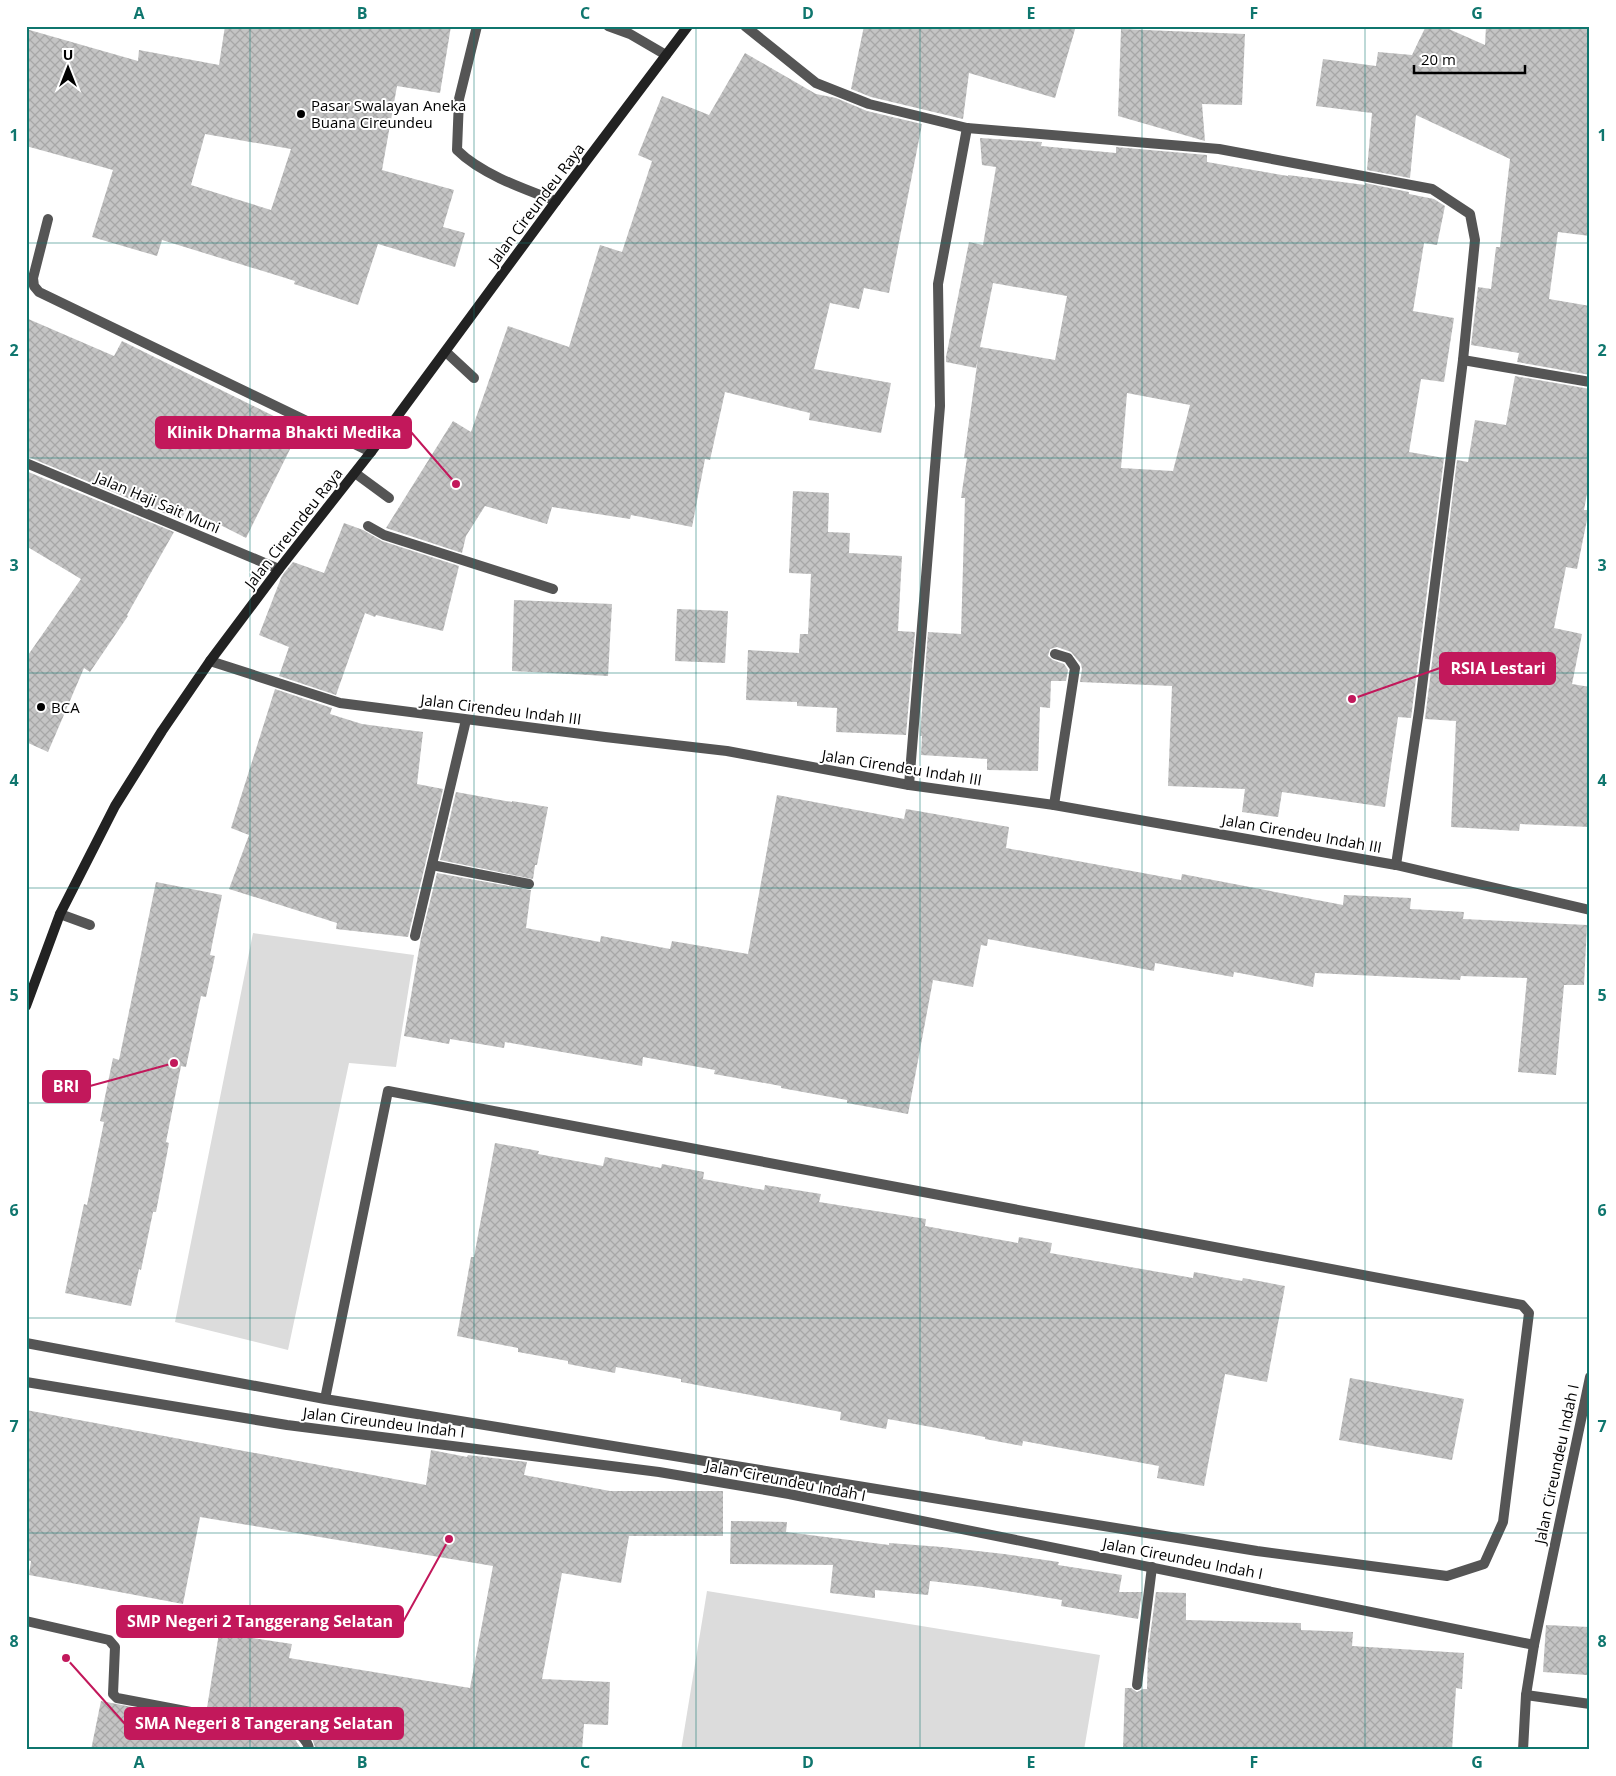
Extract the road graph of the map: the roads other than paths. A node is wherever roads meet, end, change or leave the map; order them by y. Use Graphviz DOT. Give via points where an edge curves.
graph roads {
  1 [pos="477,26"];
  2 [pos="608,26"];
  3 [pos="688,26"];
  4 [pos="745,26"];
  5 [pos="666,55"];
  6 [pos="967,128"];
  7 [pos="556,201"];
  8 [pos="48,219"];
  9 [pos="446,352"];
  10 [pos="1463,360"];
  11 [pos="474,378"];
  12 [pos="1590,382"];
  13 [pos="372,452"];
  14 [pos="26,463"];
  15 [pos="355,473"];
  16 [pos="389,498"];
  17 [pos="368,526"];
  18 [pos="279,569"];
  19 [pos="553,589"];
  20 [pos="1055,654"];
  21 [pos="210,661"];
  22 [pos="466,720"];
  23 [pos="909,785"];
  24 [pos="1054,805"];
  25 [pos="432,866"];
  26 [pos="1396,866"];
  27 [pos="529,884"];
  28 [pos="1590,910"];
  29 [pos="60,914"];
  30 [pos="90,925"];
  31 [pos="415,936"];
  32 [pos="26,1006"];
  33 [pos="26,1343"];
  34 [pos="1590,1377"];
  35 [pos="26,1382"];
  36 [pos="325,1398"];
  37 [pos="1152,1567"];
  38 [pos="26,1621"];
  39 [pos="1534,1645"];
  40 [pos="1137,1685"];
  41 [pos="1526,1695"];
  42 [pos="1590,1704"];
  43 [pos="309,1750"];
  44 [pos="1523,1750"];
  1 -- 7 [label="street" via="459,99 457,150 469,162 525,190"];
  2 -- 5 [label="street" via="630,34"];
  3 -- 5 [label="main road, Jalan Cireundeu Raya"];
  4 -- 6 [label="street" via="816,83 869,104"];
  5 -- 7 [label="main road, Jalan Cireundeu Raya"];
  6 -- 10 [label="street" via="1219,149 1432,189 1470,214 1475,240"];
  6 -- 23 [label="street" via="938,284 940,406"];
  7 -- 9 [label="main road, Jalan Cireundeu Raya"];
  8 -- 13 [label="street" via="33,278 39,292"];
  9 -- 11 [label="street"];
  9 -- 13 [label="main road, Jalan Cireundeu Raya"];
  10 -- 12 [label="street"];
  10 -- 26 [label="street" via="1419,712"];
  13 -- 15 [label="main road, Jalan Cireundeu Raya"];
  14 -- 18 [label="street, Jalan Haji Sait Muni"];
  15 -- 16 [label="street"];
  15 -- 18 [label="main road, Jalan Cireundeu Raya"];
  17 -- 19 [label="street" via="384,535"];
  18 -- 21 [label="main road, Jalan Cireundeu Raya"];
  20 -- 24 [label="street" via="1068,658 1075,668"];
  21 -- 22 [label="street, Jalan Cirendeu Indah III" via="340,703"];
  21 -- 29 [label="main road, Jalan Cireundeu Raya" via="115,806"];
  22 -- 23 [label="street, Jalan Cirendeu Indah III" via="727,751"];
  22 -- 25 [label="street"];
  23 -- 24 [label="street, Jalan Cirendeu Indah III"];
  24 -- 26 [label="street, Jalan Cirendeu Indah III"];
  25 -- 27 [label="street"];
  25 -- 31 [label="street"];
  26 -- 28 [label="street, Jalan Cirendeu Indah III"];
  29 -- 30 [label="street"];
  29 -- 32 [label="main road, Jalan Cireundeu Raya"];
  33 -- 36 [label="street"];
  34 -- 39 [label="street, Jalan Cireundeu Indah I"];
  35 -- 37 [label="street, Jalan Cireundeu Indah I" via="287,1424 659,1472 789,1494"];
  36 -- 36 [label="street" via="1247,1549 1447,1576 1484,1564 1503,1522 1529,1313 1522,1304 388,1091"];
  37 -- 39 [label="street, Jalan Cireundeu Indah I"];
  37 -- 40 [label="street"];
  38 -- 43 [label="street" via="109,1640 115,1647 114,1694 117,1698 297,1732 305,1739"];
  39 -- 41 [label="street, Jalan Cireundeu Indah I"];
  41 -- 42 [label="street"];
  41 -- 44 [label="street, Jalan Cireundeu Indah I"];
}
